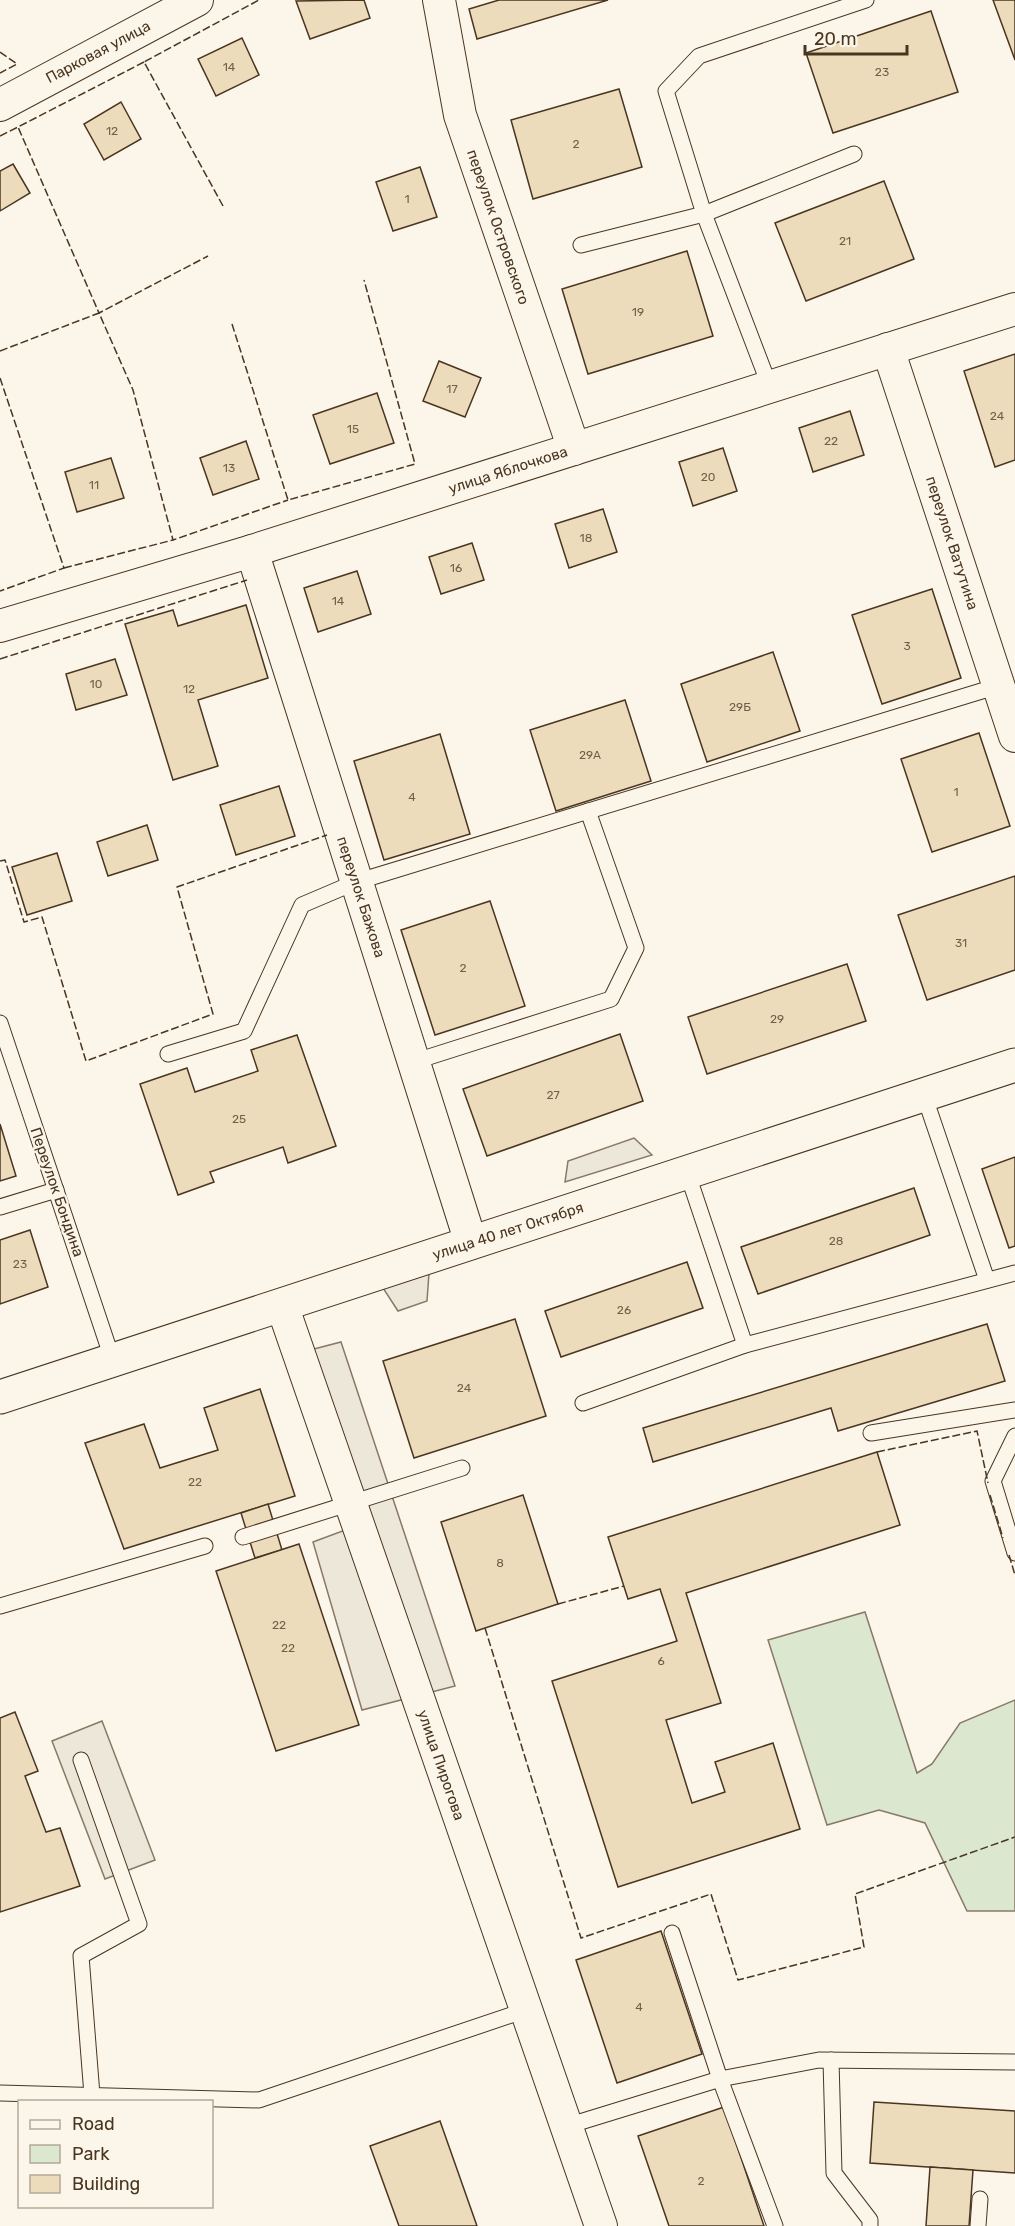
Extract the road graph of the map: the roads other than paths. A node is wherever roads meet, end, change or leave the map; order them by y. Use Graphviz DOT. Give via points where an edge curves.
graph roads {
  1 [pos="197,0"];
  2 [pos="439,0"];
  3 [pos="866,0"];
  4 [pos="0,105"];
  5 [pos="854,154"];
  6 [pos="704,214"];
  7 [pos="581,245"];
  8 [pos="1015,309"];
  9 [pos="888,350"];
  10 [pos="770,387"];
  11 [pos="574,449"];
  12 [pos="252,551"];
  13 [pos="0,626"];
  14 [pos="998,686"];
  15 [pos="1015,736"];
  16 [pos="588,811"];
  17 [pos="356,882"];
  18 [pos="0,1023"];
  19 [pos="168,1054"];
  20 [pos="413,1062"];
  21 [pos="1015,1065"];
  22 [pos="924,1095"];
  23 [pos="687,1172"];
  24 [pos="56,1190"];
  25 [pos="0,1207"];
  26 [pos="471,1243"];
  27 [pos="1015,1273"];
  28 [pos="987,1281"];
  29 [pos="282,1305"];
  30 [pos="745,1345"];
  31 [pos="113,1361"];
  32 [pos="0,1397"];
  33 [pos="583,1403"];
  34 [pos="1015,1410"];
  35 [pos="871,1433"];
  36 [pos="1015,1436"];
  37 [pos="462,1468"];
  38 [pos="351,1503"];
  39 [pos="243,1537"];
  40 [pos="205,1546"];
  41 [pos="1015,1553"];
  42 [pos="0,1606"];
  43 [pos="81,1760"];
  44 [pos="672,1933"];
  45 [pos="526,2010"];
  46 [pos="831,2060"];
  47 [pos="1015,2062"];
  48 [pos="720,2079"];
  49 [pos="0,2093"];
  50 [pos="92,2095"];
  51 [pos="567,2126"];
  52 [pos="980,2199"];
  53 [pos="601,2226"];
  54 [pos="775,2226"];
  55 [pos="870,2226"];
  56 [pos="978,2226"];
  1 -- 4 [label="street, Парковая улица"];
  2 -- 11 [label="street, переулок Островского" via="460,115"];
  3 -- 6 [label="lane" via="699,56 666,91"];
  5 -- 6 [label="lane"];
  6 -- 7 [label="lane"];
  6 -- 10 [label="lane"];
  8 -- 9 [label="street, улица Яблочкова"];
  9 -- 10 [label="street, улица Яблочкова"];
  9 -- 14 [label="street, переулок Ватутина"];
  10 -- 11 [label="street, улица Яблочкова"];
  11 -- 12 [label="street, улица Яблочкова"];
  12 -- 13 [label="street, улица Яблочкова"];
  12 -- 17 [label="street, переулок Бажова"];
  14 -- 15 [label="street, переулок Ватутина"];
  14 -- 16 [label="lane"];
  16 -- 17 [label="lane"];
  16 -- 20 [label="lane" via="636,948 611,999"];
  17 -- 19 [label="lane" via="302,905 244,1031"];
  17 -- 20 [label="street, переулок Бажова"];
  18 -- 24 [label="lane, Переулок Бондина"];
  20 -- 26 [label="street, переулок Бажова"];
  21 -- 22 [label="street, улица 40 лет Октября"];
  22 -- 23 [label="street, улица 40 лет Октября"];
  22 -- 28 [label="lane"];
  23 -- 26 [label="street, улица 40 лет Октября"];
  23 -- 30 [label="lane"];
  24 -- 25 [label="lane"];
  24 -- 31 [label="lane, Переулок Бондина"];
  26 -- 29 [label="street, улица 40 лет Октября"];
  27 -- 28 [label="lane"];
  28 -- 30 [label="lane"];
  29 -- 31 [label="street, улица 40 лет Октября"];
  29 -- 38 [label="street, улица Пирогова"];
  30 -- 33 [label="lane"];
  31 -- 32 [label="street, улица 40 лет Октября"];
  34 -- 35 [label="lane"];
  36 -- 41 [label="lane" via="993,1481"];
  37 -- 38 [label="lane"];
  38 -- 39 [label="lane"];
  38 -- 45 [label="street, улица Пирогова"];
  40 -- 42 [label="lane"];
  43 -- 50 [label="lane" via="139,1924 81,1956"];
  44 -- 48 [label="lane"];
  45 -- 50 [label="lane" via="259,2100"];
  45 -- 51 [label="street, улица Пирогова"];
  46 -- 47 [label="lane"];
  46 -- 48 [label="lane"];
  46 -- 55 [label="lane" via="834,2173 870,2220"];
  48 -- 51 [label="lane"];
  48 -- 54 [label="lane"];
  49 -- 50 [label="lane"];
  51 -- 53 [label="street, улица Пирогова"];
  52 -- 56 [label="lane"];
}
